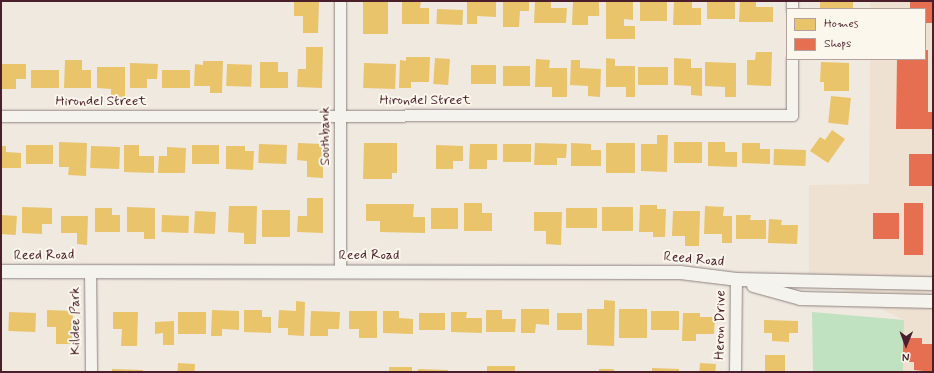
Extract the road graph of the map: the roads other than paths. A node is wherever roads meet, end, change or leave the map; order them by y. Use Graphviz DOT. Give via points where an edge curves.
graph roads {
  1 [pos="340,1"];
  2 [pos="792,60"];
  3 [pos="340,115"];
  4 [pos="1,116"];
  5 [pos="90,270"];
  6 [pos="1,271"];
  7 [pos="340,271"];
  8 [pos="736,279"];
  9 [pos="933,283"];
  10 [pos="933,302"];
  11 [pos="91,372"];
  12 [pos="735,372"];
  1 -- 3 [label="street, Southbank"];
  2 -- 3 [label="street, Hirondel Street" via="792,115"];
  3 -- 4 [label="street, Hirondel Street"];
  3 -- 7 [label="street, Southbank"];
  5 -- 6 [label="street, Reed Road"];
  5 -- 7 [label="street, Reed Road"];
  5 -- 11 [label="street, Kildee Park"];
  7 -- 8 [label="street, Reed Road" via="680,272"];
  8 -- 9 [label="street, Reed Road"];
  8 -- 10 [label="street, Reed Road" via="800,298"];
  8 -- 12 [label="street, Heron Drive"];
}
